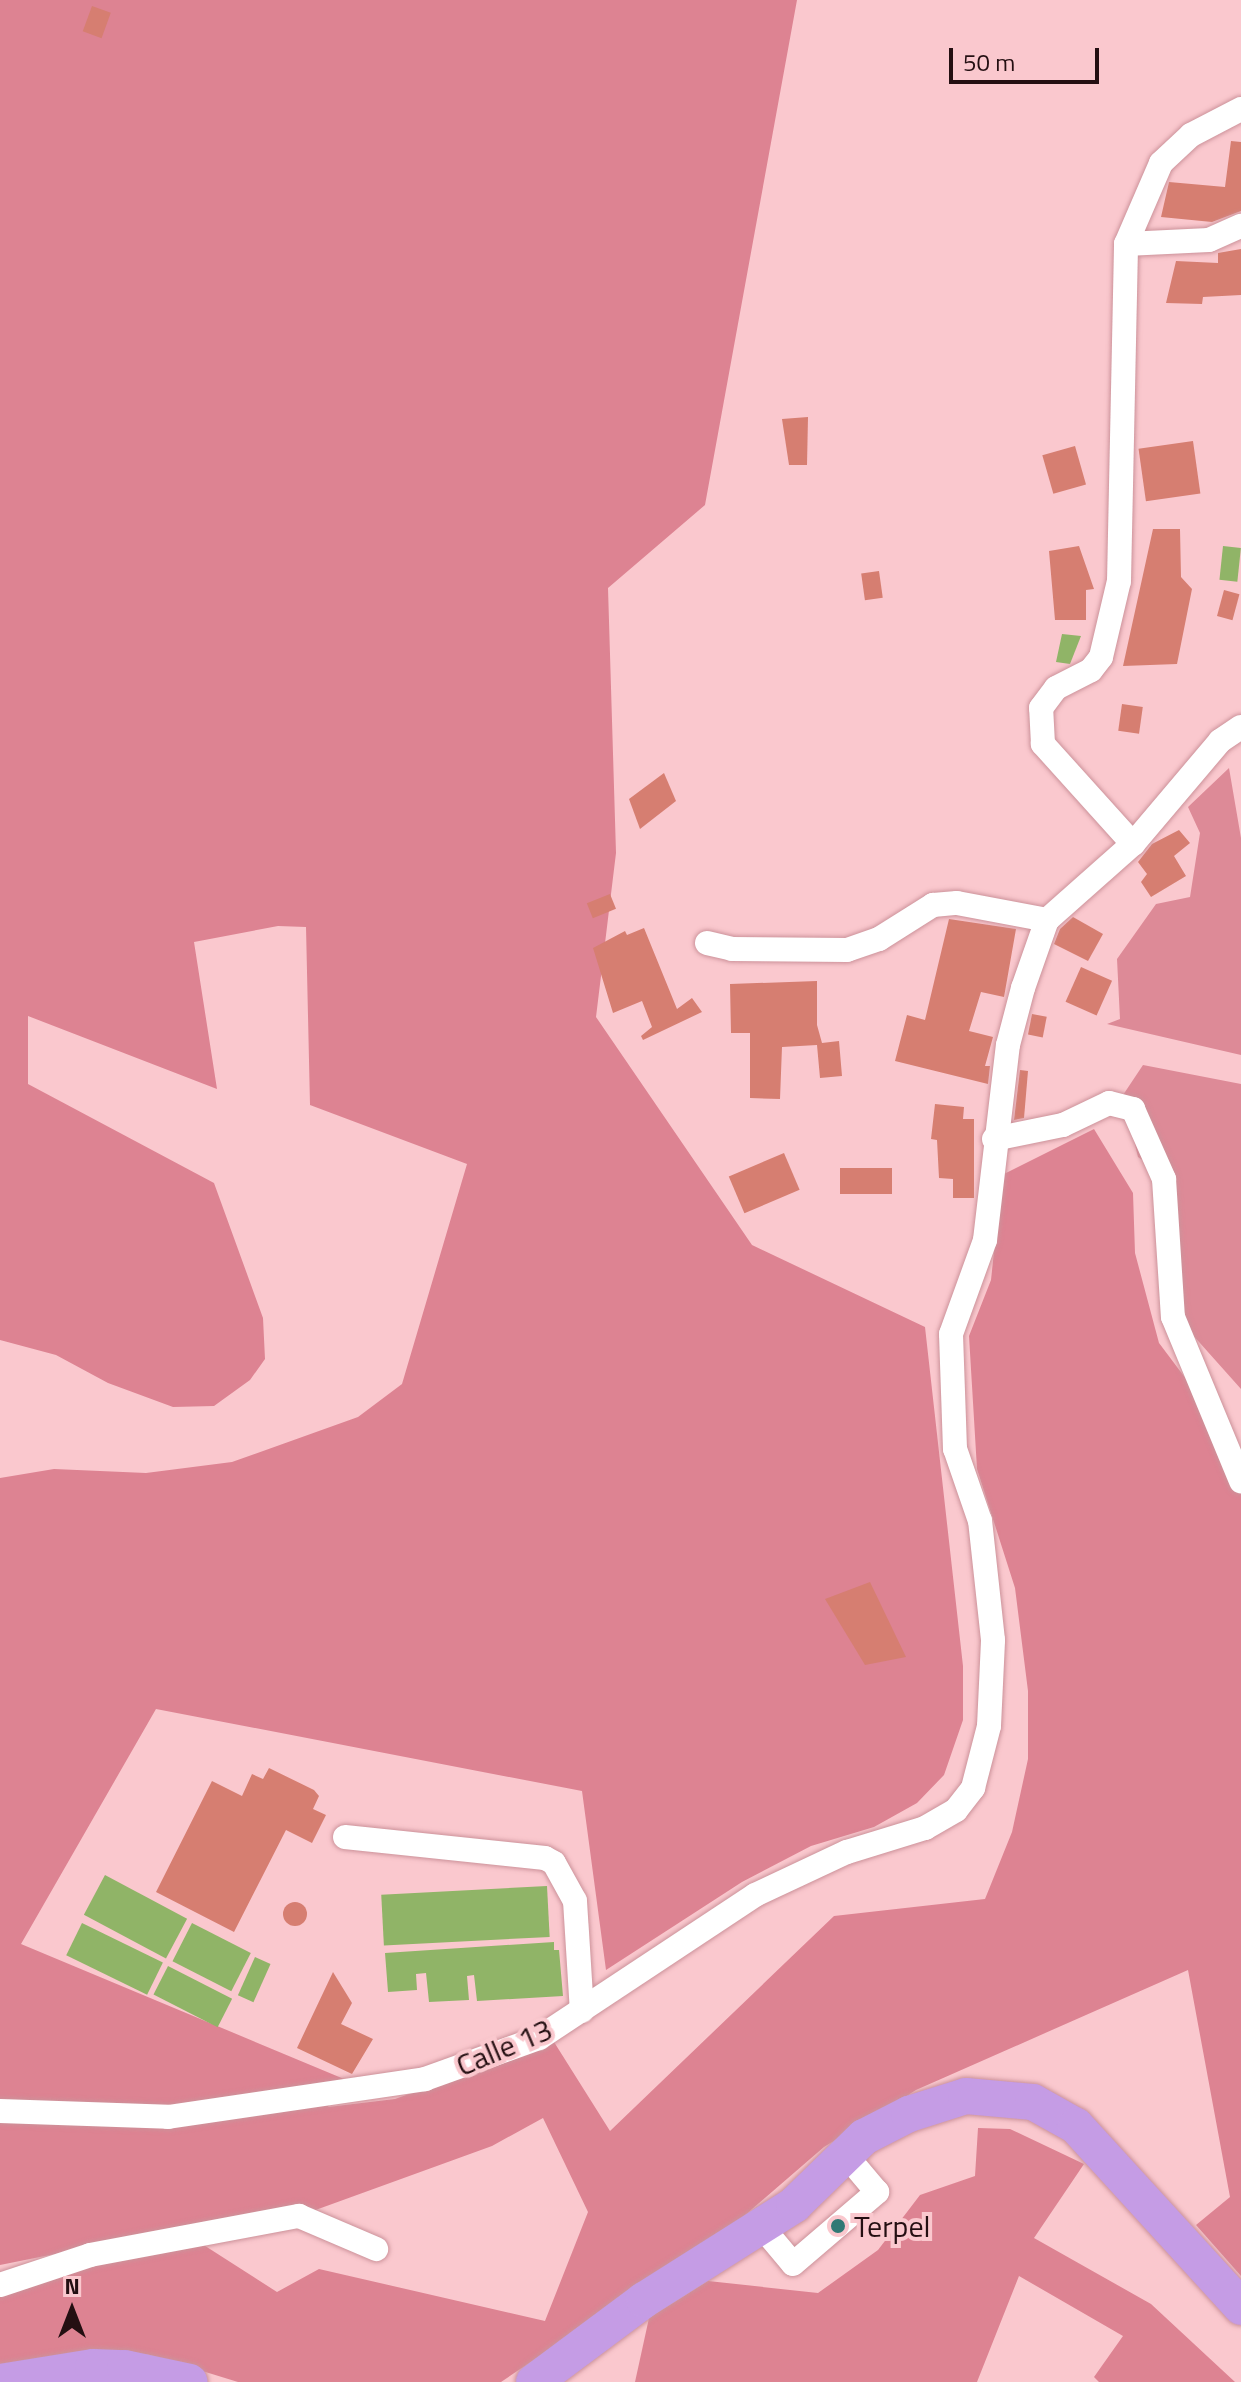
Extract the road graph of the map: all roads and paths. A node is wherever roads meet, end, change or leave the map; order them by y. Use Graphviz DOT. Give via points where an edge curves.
graph roads {
  1 [pos="1241,109"];
  2 [pos="1241,226"];
  3 [pos="1126,244"];
  4 [pos="1241,727"];
  5 [pos="1133,844"];
  6 [pos="1047,920"];
  7 [pos="707,943"];
  8 [pos="994,1139"];
  9 [pos="1241,1481"];
  10 [pos="345,1837"];
  11 [pos="582,2011"];
  12 [pos="0,2111"];
  13 [pos="845,2154"];
  14 [pos="762,2227"];
  15 [pos="376,2249"];
  16 [pos="0,2285"];
  17 [pos="1241,2307"];
  18 [pos="0,2382"];
  19 [pos="190,2382"];
  20 [pos="534,2382"];
  1 -- 3 [label="street" via="1191,135 1161,163"];
  2 -- 3 [label="street" via="1209,240"];
  3 -- 5 [label="street" via="1119,581 1101,657 1091,670 1056,688 1041,708 1043,744"];
  4 -- 5 [label="street" via="1220,741"];
  5 -- 6 [label="street"];
  6 -- 7 [label="street" via="957,903 933,905 879,939 847,950 732,949"];
  6 -- 8 [label="street" via="1008,1045"];
  8 -- 9 [label="street" via="1063,1125 1109,1103 1133,1109 1164,1179 1173,1317"];
  8 -- 11 [label="street, Calle 13" via="985,1240 951,1334 955,1449 980,1521 993,1640 989,1726 973,1788 956,1810 925,1828 847,1852 755,1895"];
  10 -- 11 [label="street" via="554,1863 575,1901"];
  11 -- 12 [label="street, Calle 13" via="539,2038 425,2079 365,2092 168,2117"];
  13 -- 14 [label="highway" via="794,2205"];
  13 -- 14 [label="street" via="877,2192 793,2264"];
  13 -- 17 [label="highway" via="883,2126 936,2103 966,2096 1033,2102 1091,2138"];
  14 -- 20 [label="highway" via="644,2300"];
  15 -- 16 [label="street" via="299,2216 90,2255"];
  18 -- 19 [label="highway" via="93,2367"];
}
